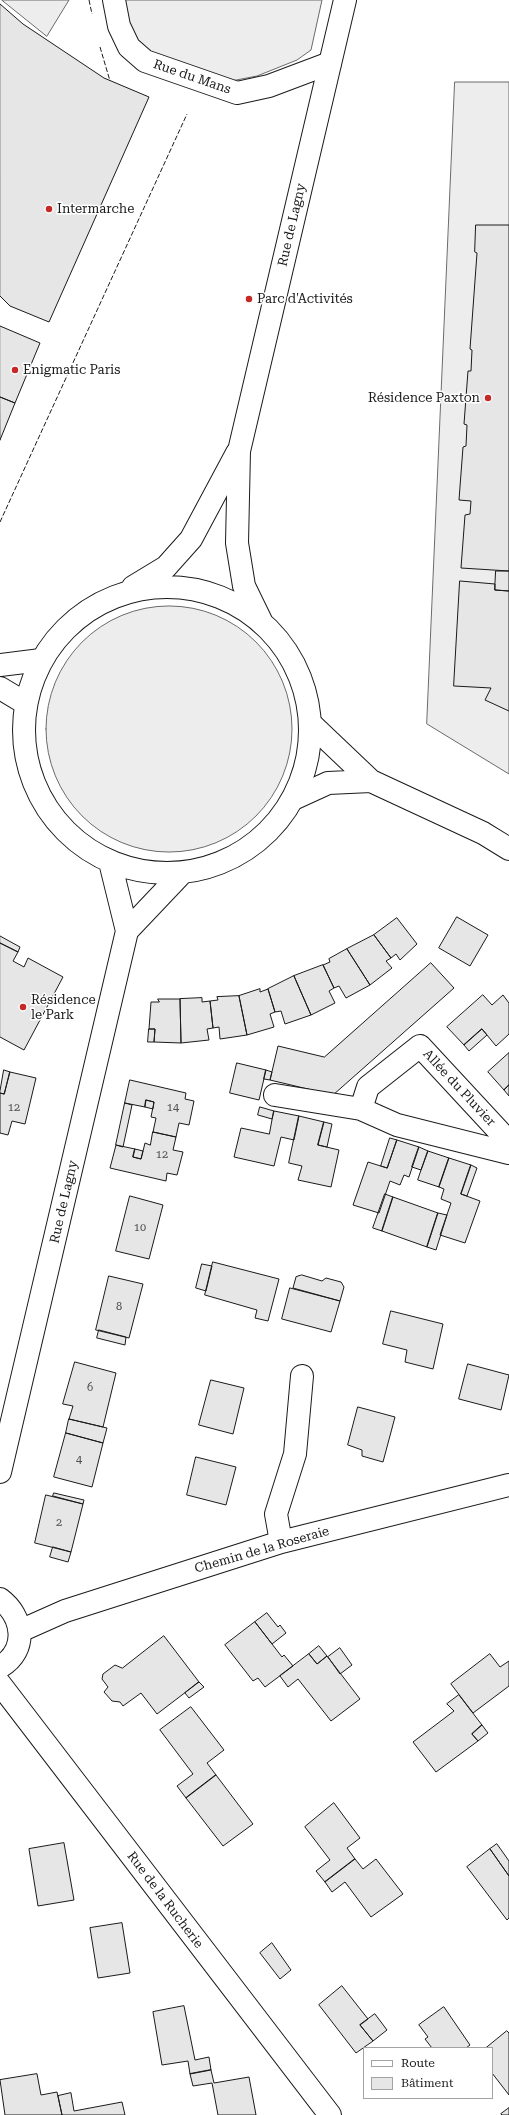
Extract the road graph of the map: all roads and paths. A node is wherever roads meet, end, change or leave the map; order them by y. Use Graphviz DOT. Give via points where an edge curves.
graph roads {
  1 [pos="114,0"];
  2 [pos="345,0"];
  3 [pos="330,63"];
  4 [pos="238,451"];
  5 [pos="120,595"];
  6 [pos="262,623"];
  7 [pos="41,660"];
  8 [pos="0,665"];
  9 [pos="0,688"];
  10 [pos="25,703"];
  11 [pos="310,723"];
  12 [pos="371,781"];
  13 [pos="293,799"];
  14 [pos="509,849"];
  15 [pos="110,862"];
  16 [pos="182,873"];
  17 [pos="128,931"];
  18 [pos="275,1095"];
  19 [pos="361,1109"];
  20 [pos="509,1142"];
  21 [pos="509,1153"];
  22 [pos="302,1376"];
  23 [pos="0,1472"];
  24 [pos="509,1485"];
  25 [pos="281,1542"];
  26 [pos="0,1598"];
  27 [pos="20,1631"];
  28 [pos="0,1667"];
  29 [pos="0,1684"];
  30 [pos="330,2115"];
  1 -- 3 [label="main road, Rue du Mans" via="119,26 129,47 145,61 237,93 269,86"];
  2 -- 3 [label="main road, Rue de Lagny"];
  3 -- 4 [label="main road, Rue de Lagny"];
  4 -- 5 [label="main road, Rue de Lagny" via="191,539 166,567"];
  4 -- 6 [label="main road, Rue de Lagny" via="237,543 244,586"];
  5 -- 6 [label="main road" via="157,587 195,590 230,602"];
  5 -- 7 [label="main road" via="88,610 61,632"];
  6 -- 11 [label="main road" via="286,652 303,686"];
  7 -- 8 [label="main road"];
  7 -- 10 [label="main road"];
  9 -- 10 [label="main road"];
  10 -- 15 [label="main road" via="24,751 39,797 69,836"];
  11 -- 12 [label="main road"];
  11 -- 13 [label="main road" via="306,762"];
  12 -- 13 [label="main road" via="328,783"];
  12 -- 14 [label="main road" via="483,833"];
  13 -- 16 [label="main road" via="272,827 246,849 213,868"];
  15 -- 16 [label="main road" via="146,872"];
  15 -- 17 [label="main road, Rue de Lagny"];
  16 -- 17 [label="main road, Rue de Lagny"];
  17 -- 23 [label="main road, Rue de Lagny"];
  18 -- 19 [label="main road, Allée du Pluvier"];
  19 -- 20 [label="main road, Allée du Pluvier" via="368,1087 420,1046"];
  19 -- 21 [label="main road, Allée du Pluvier" via="397,1125"];
  22 -- 25 [label="main road" via="295,1454 276,1514"];
  24 -- 25 [label="main road, Chemin de la Roseraie"];
  25 -- 27 [label="main road, Chemin de la Roseraie" via="65,1611"];
  26 -- 27 [label="main road" via="10,1606 17,1618"];
  27 -- 28 [label="main road" via="18,1644 12,1656"];
  29 -- 30 [label="main road, Rue de la Rucherie"];
}
